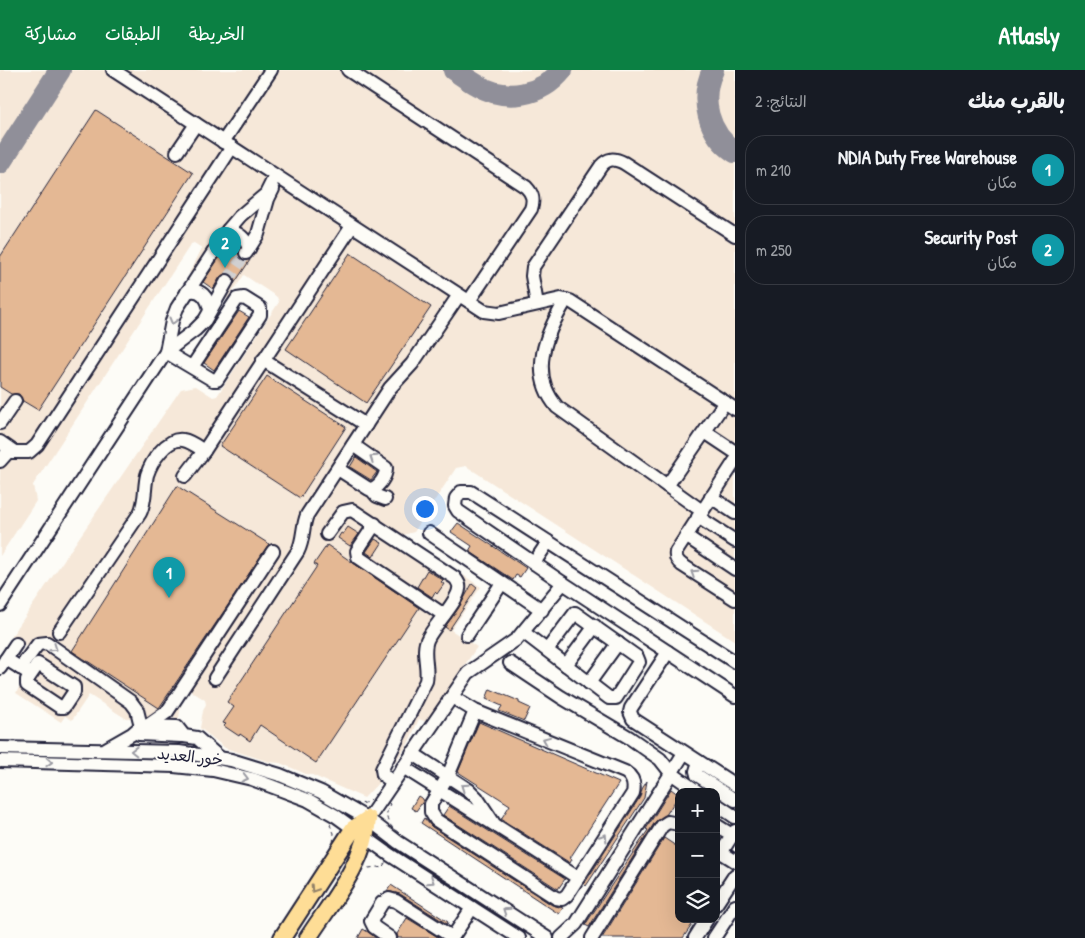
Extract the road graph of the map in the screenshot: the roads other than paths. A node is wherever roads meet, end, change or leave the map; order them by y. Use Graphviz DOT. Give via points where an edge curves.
graph roads {
  1 [pos="113,70"];
  2 [pos="271,70"];
  3 [pos="348,70"];
  4 [pos="196,124"];
  5 [pos="227,144"];
  6 [pos="176,152"];
  7 [pos="277,178"];
  8 [pos="244,212"];
  9 [pos="262,223"];
  10 [pos="352,226"];
  11 [pos="228,230"];
  12 [pos="735,235"];
  13 [pos="227,281"];
  14 [pos="187,292"];
  15 [pos="464,298"];
  16 [pos="566,300"];
  17 [pos="537,304"];
  18 [pos="210,310"];
  19 [pos="166,352"];
  20 [pos="263,360"];
  21 [pos="192,367"];
  22 [pos="15,401"];
  23 [pos="730,405"];
  24 [pos="0,423"];
  25 [pos="366,425"];
  26 [pos="705,432"];
  27 [pos="0,442"];
  28 [pos="353,445"];
  29 [pos="13,451"];
  30 [pos="204,451"];
  31 [pos="735,452"];
  32 [pos="0,461"];
  33 [pos="735,461"];
  34 [pos="338,469"];
  35 [pos="186,476"];
  36 [pos="724,479"];
  37 [pos="667,486"];
  38 [pos="735,486"];
  39 [pos="371,489"];
  40 [pos="711,497"];
  41 [pos="385,499"];
  42 [pos="735,513"];
  43 [pos="700,514"];
  44 [pos="375,524"];
  45 [pos="429,533"];
  46 [pos="327,534"];
  47 [pos="686,536"];
  48 [pos="735,541"];
  49 [pos="548,542"];
  50 [pos="273,550"];
  51 [pos="534,563"];
  52 [pos="735,569"];
  53 [pos="502,583"];
  54 [pos="563,583"];
  55 [pos="735,599"];
  56 [pos="0,606"];
  57 [pos="542,610"];
  58 [pos="444,615"];
  59 [pos="595,626"];
  60 [pos="59,632"];
  61 [pos="523,632"];
  62 [pos="467,635"];
  63 [pos="618,643"];
  64 [pos="16,644"];
  65 [pos="547,650"];
  66 [pos="668,652"];
  67 [pos="735,662"];
  68 [pos="510,663"];
  69 [pos="3,664"];
  70 [pos="566,665"];
  71 [pos="215,678"];
  72 [pos="589,683"];
  73 [pos="184,686"];
  74 [pos="735,696"];
  75 [pos="452,698"];
  76 [pos="475,710"];
  77 [pos="140,729"];
  78 [pos="181,732"];
  79 [pos="0,748"];
  80 [pos="103,751"];
  81 [pos="412,753"];
  82 [pos="684,753"];
  83 [pos="220,758"];
  84 [pos="0,760"];
  85 [pos="699,762"];
  86 [pos="403,767"];
  87 [pos="671,773"];
  88 [pos="448,776"];
  89 [pos="393,782"];
  90 [pos="735,785"];
  91 [pos="692,788"];
  92 [pos="439,790"];
  93 [pos="735,800"];
  94 [pos="720,807"];
  95 [pos="735,817"];
  96 [pos="368,819"];
  97 [pos="675,823"];
  98 [pos="495,824"];
  99 [pos="720,827"];
  100 [pos="359,833"];
  101 [pos="734,833"];
  102 [pos="720,850"];
  103 [pos="720,852"];
  104 [pos="735,861"];
  105 [pos="735,875"];
  106 [pos="578,878"];
  107 [pos="720,898"];
  108 [pos="735,906"];
  109 [pos="472,908"];
  110 [pos="704,923"];
  111 [pos="282,938"];
  112 [pos="308,938"];
  113 [pos="390,938"];
  114 [pos="452,938"];
  115 [pos="519,938"];
  116 [pos="547,938"];
  117 [pos="561,938"];
  118 [pos="592,938"];
  119 [pos="695,938"];
  120 [pos="714,938"];
  1 -- 4 [label="street"];
  2 -- 5 [label="street"];
  3 -- 15 [label="street" via="526,187 533,196 531,209"];
  4 -- 5 [label="street"];
  4 -- 6 [label="street"];
  5 -- 7 [label="street"];
  5 -- 29 [label="street" via="37,444 29,452"];
  7 -- 8 [label="street" via="266,194"];
  7 -- 9 [label="street"];
  7 -- 10 [label="street"];
  8 -- 9 [label="street"];
  8 -- 11 [label="street"];
  9 -- 11 [label="street" via="247,251 245,238"];
  10 -- 15 [label="street"];
  10 -- 20 [label="street"];
  11 -- 14 [label="street"];
  12 -- 17 [label="street" via="624,163 611,159 601,166 533,267"];
  13 -- 18 [label="street"];
  14 -- 18 [label="street" via="194,290 203,294"];
  14 -- 19 [label="street, one-way" via="174,315"];
  15 -- 17 [label="street" via="484,311 494,313"];
  15 -- 25 [label="street" via="390,388"];
  16 -- 17 [label="street"];
  16 -- 23 [label="street"];
  16 -- 37 [label="street" via="553,322 542,360 543,384 549,398"];
  18 -- 19 [label="street" via="195,330"];
  19 -- 21 [label="street"];
  19 -- 56 [label="street"];
  20 -- 25 [label="street"];
  20 -- 30 [label="street"];
  21 -- 21 [label="street" via="212,380 219,379 260,316 260,308 244,298 237,299"];
  22 -- 24 [label="street"];
  23 -- 26 [label="street"];
  25 -- 28 [label="street"];
  26 -- 31 [label="street"];
  26 -- 37 [label="street"];
  27 -- 29 [label="street"];
  28 -- 34 [label="street"];
  39 -- 28 [label="street, one-way" via="378,486 386,468"];
  29 -- 32 [label="street"];
  30 -- 35 [label="street"];
  30 -- 60 [label="street" via="182,439 171,441 162,450 148,475 140,513"];
  33 -- 36 [label="street"];
  34 -- 39 [label="street"];
  34 -- 71 [label="street" via="307,515 298,551"];
  36 -- 38 [label="street"];
  36 -- 40 [label="street"];
  37 -- 43 [label="street"];
  39 -- 41 [label="street"];
  40 -- 42 [label="street"];
  40 -- 43 [label="street"];
  43 -- 47 [label="street"];
  43 -- 48 [label="street"];
  44 -- 46 [label="street" via="347,510"];
  44 -- 58 [label="street" via="457,581 458,594"];
  44 -- 58 [label="street" via="357,550 358,557"];
  45 -- 53 [label="street"];
  47 -- 52 [label="street"];
  55 -- 47 [label="street, one-way" via="677,561 676,552"];
  49 -- 51 [label="street"];
  49 -- 51 [label="street" via="471,492 461,492 456,498 458,511"];
  49 -- 67 [label="street"];
  50 -- 73 [label="street"];
  51 -- 54 [label="street"];
  53 -- 57 [label="street"];
  53 -- 62 [label="street"];
  54 -- 57 [label="street"];
  54 -- 66 [label="street"];
  57 -- 61 [label="street"];
  58 -- 89 [label="street" via="426,640 426,681 382,769 383,775"];
  59 -- 63 [label="street"];
  59 -- 65 [label="street" via="574,613"];
  59 -- 70 [label="street"];
  61 -- 65 [label="street"];
  61 -- 75 [label="street" via="512,644 472,669"];
  63 -- 72 [label="street"];
  63 -- 72 [label="street" via="639,662 616,698 609,698"];
  64 -- 69 [label="street"];
  65 -- 70 [label="street"];
  66 -- 74 [label="street"];
  66 -- 82 [label="street" via="630,712 633,719"];
  68 -- 87 [label="street" via="630,738 660,759"];
  69 -- 77 [label="street, one-way" via="25,671 38,644 47,643 131,702 137,710"];
  70 -- 72 [label="street"];
  73 -- 77 [label="street" via="167,712"];
  73 -- 78 [label="street" via="176,711"];
  75 -- 76 [label="street"];
  75 -- 81 [label="street"];
  76 -- 88 [label="street"];
  106 -- 76 [label="street, one-way" via="633,793 632,778 625,772"];
  77 -- 78 [label="street"];
  77 -- 80 [label="street"];
  78 -- 83 [label="street" via="197,738"];
  79 -- 80 [label="street, خور العديد"];
  83 -- 80 [label="street, خور العديد, one-way" via="178,752"];
  81 -- 86 [label="street"];
  81 -- 88 [label="street"];
  82 -- 85 [label="street"];
  82 -- 87 [label="street"];
  83 -- 96 [label="street, خور العديد" via="306,785"];
  84 -- 100 [label="street, خور العديد, one-way" via="213,770 299,796"];
  85 -- 90 [label="street"];
  85 -- 93 [label="street" via="697,775"];
  86 -- 89 [label="street"];
  86 -- 92 [label="street"];
  87 -- 91 [label="street"];
  87 -- 117 [label="street" via="576,924"];
  88 -- 92 [label="street"];
  98 -- 88 [label="street, one-way" via="473,794"];
  89 -- 96 [label="street"];
  92 -- 98 [label="street"];
  92 -- 106 [label="street" via="430,807 436,820 556,898 565,897"];
  94 -- 95 [label="street"];
  96 -- 100 [label="main road"];
  116 -- 96 [label="street, خور العديد, one-way" via="398,842"];
  97 -- 118 [label="street" via="668,822 662,826"];
  98 -- 106 [label="street"];
  99 -- 101 [label="street"];
  100 -- 109 [label="street, خور العديد, one-way"];
  100 -- 111 [label="main road, one-way"];
  100 -- 112 [label="main road" via="357,862"];
  101 -- 102 [label="street"];
  103 -- 104 [label="street"];
  105 -- 107 [label="street"];
  108 -- 120 [label="street"];
  109 -- 114 [label="street"];
  109 -- 115 [label="street, خور العديد"];
  110 -- 119 [label="street"];
  113 -- 114 [label="street" via="371,921 382,903 389,899"];
}
